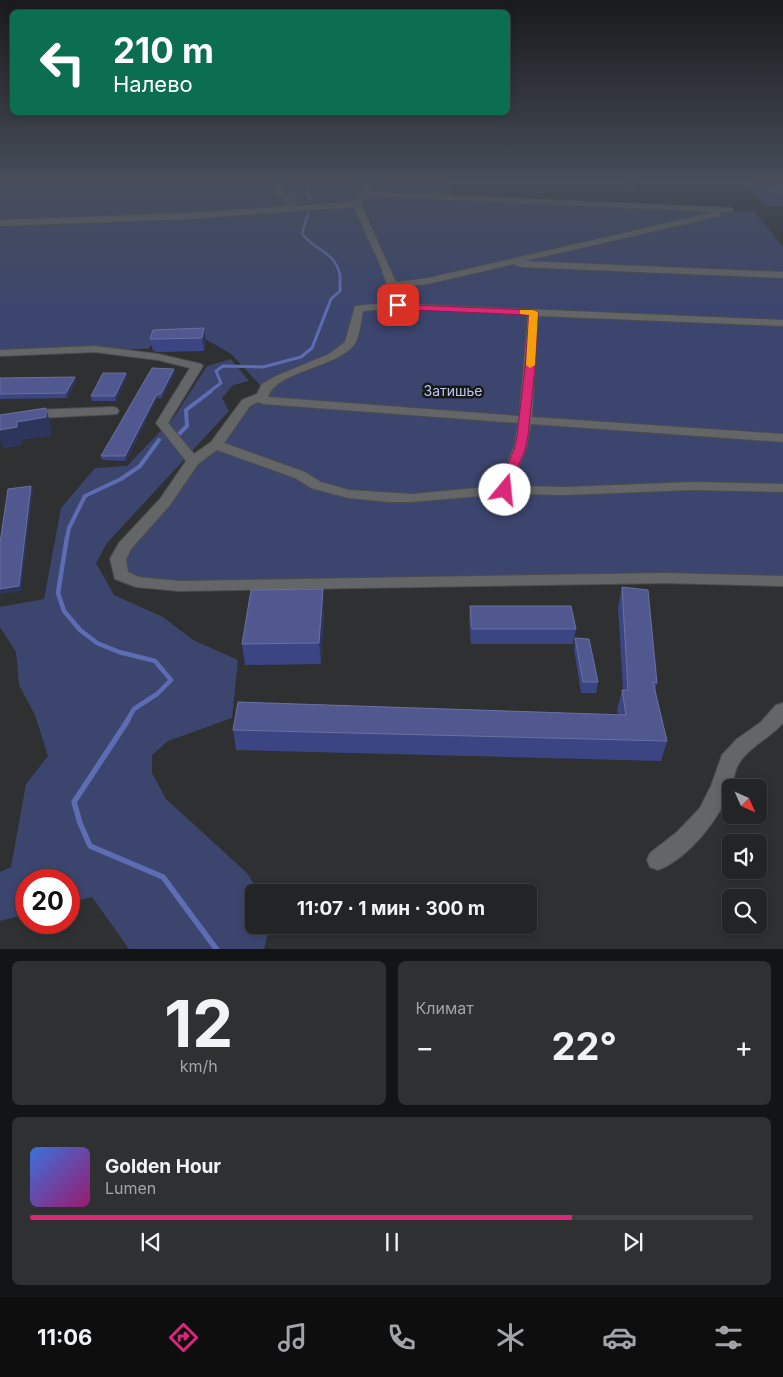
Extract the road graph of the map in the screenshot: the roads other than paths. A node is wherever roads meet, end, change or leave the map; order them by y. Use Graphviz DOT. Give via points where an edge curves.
graph roads {
  1 [pos="366,224"];
  2 [pos="672,224"];
  3 [pos="500,264"];
  4 [pos="783,275"];
  5 [pos="391,285"];
  6 [pos="398,305"];
  7 [pos="533,312"];
  8 [pos="783,323"];
  9 [pos="0,353"];
  10 [pos="262,396"];
  11 [pos="113,411"];
  12 [pos="525,419"];
  13 [pos="0,427"];
  14 [pos="783,438"];
  15 [pos="216,445"];
  16 [pos="193,462"];
  17 [pos="783,488"];
  18 [pos="505,490"];
  19 [pos="783,581"];
  20 [pos="783,710"];
  21 [pos="658,860"];
  1 -- 5 [label="lane"];
  2 -- 3 [label="lane"];
  3 -- 4 [label="lane"];
  3 -- 5 [label="lane" via="428,281"];
  5 -- 6 [label="lane"];
  6 -- 7 [label="lane"];
  6 -- 10 [label="lane" via="359,308 350,343 333,356 280,378 266,387"];
  7 -- 8 [label="lane"];
  7 -- 12 [label="lane"];
  9 -- 16 [label="lane" via="95,350 158,357 197,366 162,423 169,436"];
  10 -- 12 [label="lane" via="263,400 282,402"];
  10 -- 15 [label="lane" via="246,403"];
  11 -- 13 [label="lane" via="36,414"];
  12 -- 14 [label="lane"];
  12 -- 18 [label="lane" via="520,450 508,474"];
  15 -- 16 [label="lane"];
  15 -- 18 [label="lane" via="316,485 348,494 412,498"];
  16 -- 19 [label="lane" via="165,502 124,547 118,559 121,575 136,582 179,586 666,578"];
  17 -- 18 [label="lane" via="692,486 566,492"];
  20 -- 21 [label="lane" via="729,762 708,814 685,839"];
}
